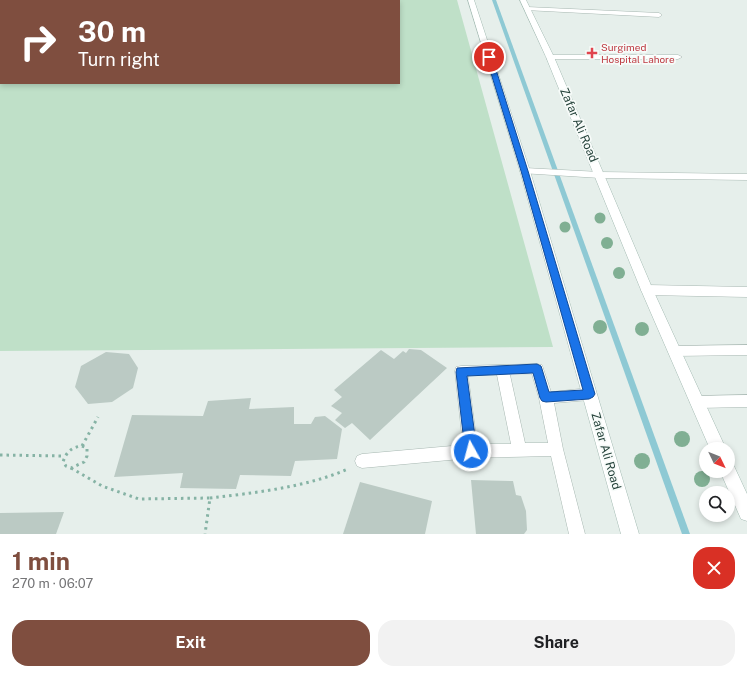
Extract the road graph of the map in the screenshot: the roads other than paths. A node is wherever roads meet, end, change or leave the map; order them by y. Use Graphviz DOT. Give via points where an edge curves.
graph roads {
  1 [pos="471,0"];
  2 [pos="525,4"];
  3 [pos="659,16"];
  4 [pos="550,57"];
  5 [pos="678,57"];
  6 [pos="524,171"];
  7 [pos="600,175"];
  8 [pos="747,177"];
  9 [pos="647,290"];
  10 [pos="747,292"];
  11 [pos="747,350"];
  12 [pos="674,351"];
  13 [pos="503,371"];
  14 [pos="589,394"];
  15 [pos="546,398"];
  16 [pos="747,401"];
  17 [pos="697,402"];
  18 [pos="715,442"];
  19 [pos="556,449"];
  20 [pos="519,450"];
  21 [pos="471,451"];
  22 [pos="362,461"];
  23 [pos="731,478"];
  24 [pos="747,513"];
  25 [pos="577,534"];
  26 [pos="630,534"];
  1 -- 6 [label="street, Zafar Ali Road"];
  2 -- 3 [label="lane"];
  2 -- 4 [label="street, Zafar Ali Road"];
  4 -- 5 [label="lane"];
  4 -- 7 [label="street, Zafar Ali Road"];
  6 -- 7 [label="street"];
  6 -- 14 [label="street, Zafar Ali Road"];
  7 -- 8 [label="street"];
  7 -- 9 [label="street, Zafar Ali Road"];
  9 -- 10 [label="street"];
  9 -- 12 [label="street, Zafar Ali Road"];
  11 -- 12 [label="lane"];
  12 -- 17 [label="street, Zafar Ali Road"];
  13 -- 15 [label="lane" via="537,369"];
  13 -- 20 [label="lane"];
  13 -- 21 [label="lane" via="461,372"];
  14 -- 15 [label="lane"];
  14 -- 26 [label="street, Zafar Ali Road"];
  15 -- 19 [label="lane"];
  16 -- 17 [label="lane"];
  17 -- 18 [label="street, Zafar Ali Road"];
  19 -- 20 [label="lane"];
  19 -- 25 [label="lane"];
  20 -- 21 [label="lane"];
  21 -- 22 [label="lane"];
  23 -- 24 [label="street"];
}
